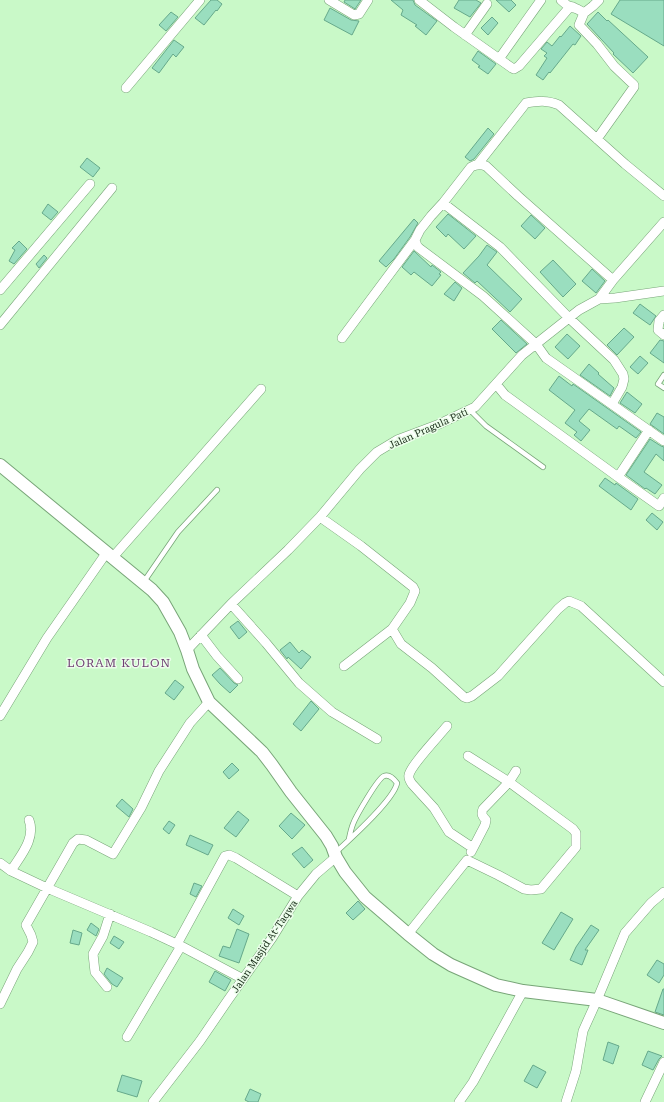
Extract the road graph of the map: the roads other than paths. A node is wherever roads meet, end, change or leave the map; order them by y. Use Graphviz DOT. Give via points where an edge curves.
graph roads {
  1 [pos="200,0"];
  2 [pos="329,0"];
  3 [pos="368,0"];
  4 [pos="419,0"];
  5 [pos="541,0"];
  6 [pos="561,0"];
  7 [pos="599,0"];
  8 [pos="487,4"];
  9 [pos="573,7"];
  10 [pos="584,13"];
  11 [pos="465,35"];
  12 [pos="499,59"];
  13 [pos="126,88"];
  14 [pos="597,139"];
  15 [pos="478,164"];
  16 [pos="90,184"];
  17 [pos="112,188"];
  18 [pos="664,196"];
  19 [pos="443,204"];
  20 [pos="664,222"];
  21 [pos="415,240"];
  22 [pos="613,280"];
  23 [pos="0,290"];
  24 [pos="664,291"];
  25 [pos="599,299"];
  26 [pos="664,315"];
  27 [pos="569,318"];
  28 [pos="0,326"];
  29 [pos="664,335"];
  30 [pos="342,338"];
  31 [pos="536,344"];
  32 [pos="664,375"];
  33 [pos="496,384"];
  34 [pos="664,388"];
  35 [pos="261,389"];
  36 [pos="612,404"];
  37 [pos="470,410"];
  38 [pos="649,430"];
  39 [pos="664,441"];
  40 [pos="0,465"];
  41 [pos="543,467"];
  42 [pos="618,477"];
  43 [pos="218,490"];
  44 [pos="664,498"];
  45 [pos="320,517"];
  46 [pos="110,554"];
  47 [pos="144,582"];
  48 [pos="231,604"];
  49 [pos="392,630"];
  50 [pos="201,635"];
  51 [pos="187,650"];
  52 [pos="344,666"];
  53 [pos="238,679"];
  54 [pos="664,682"];
  55 [pos="208,702"];
  56 [pos="0,716"];
  57 [pos="447,726"];
  58 [pos="377,739"];
  59 [pos="468,756"];
  60 [pos="516,771"];
  61 [pos="509,782"];
  62 [pos="29,820"];
  63 [pos="349,839"];
  64 [pos="473,848"];
  65 [pos="335,855"];
  66 [pos="467,860"];
  67 [pos="0,863"];
  68 [pos="11,871"];
  69 [pos="47,888"];
  70 [pos="664,892"];
  71 [pos="298,896"];
  72 [pos="110,914"];
  73 [pos="408,934"];
  74 [pos="179,945"];
  75 [pos="243,979"];
  76 [pos="107,987"];
  77 [pos="523,991"];
  78 [pos="597,1000"];
  79 [pos="0,1004"];
  80 [pos="664,1023"];
  81 [pos="127,1037"];
  82 [pos="664,1062"];
  83 [pos="462,1098"];
  84 [pos="153,1102"];
  85 [pos="566,1102"];
  86 [pos="645,1102"];
  1 -- 13 [label="street"];
  2 -- 3 [label="street" via="356,15"];
  4 -- 11 [label="street"];
  5 -- 12 [label="street"];
  6 -- 9 [label="street"];
  7 -- 10 [label="street"];
  8 -- 11 [label="street"];
  9 -- 10 [label="street"];
  9 -- 12 [label="street" via="568,9 517,68 512,68"];
  10 -- 14 [label="street" via="579,25 634,85"];
  11 -- 12 [label="street"];
  14 -- 15 [label="street" via="559,105 545,101 526,103"];
  14 -- 18 [label="street"];
  15 -- 19 [label="street" via="472,167"];
  15 -- 22 [label="street" via="486,166"];
  16 -- 23 [label="street"];
  17 -- 28 [label="street"];
  19 -- 21 [label="street" via="420,230"];
  19 -- 27 [label="street" via="500,247"];
  20 -- 22 [label="street"];
  21 -- 30 [label="street"];
  21 -- 31 [label="street" via="419,248 483,296"];
  22 -- 25 [label="street"];
  24 -- 25 [label="street, Jalan Pragula Pati"];
  25 -- 27 [label="street, Jalan Pragula Pati"];
  26 -- 29 [label="street" via="659,321 658,330"];
  27 -- 31 [label="street, Jalan Pragula Pati"];
  27 -- 36 [label="street" via="614,360 623,374 622,387"];
  31 -- 33 [label="street, Jalan Pragula Pati" via="522,355"];
  31 -- 36 [label="street" via="546,358"];
  32 -- 34 [label="lane" via="658,384"];
  33 -- 37 [label="street, Jalan Pragula Pati"];
  33 -- 42 [label="street" via="505,395"];
  35 -- 46 [label="street"];
  36 -- 38 [label="street"];
  37 -- 41 [label="lane" via="486,426"];
  37 -- 45 [label="street, Jalan Pragula Pati" via="397,440 376,452"];
  38 -- 39 [label="street"];
  38 -- 42 [label="street"];
  40 -- 46 [label="street"];
  42 -- 44 [label="street" via="659,506"];
  43 -- 47 [label="lane" via="178,532"];
  45 -- 48 [label="street, Jalan Pragula Pati"];
  45 -- 49 [label="street" via="413,587 415,591 410,603"];
  46 -- 47 [label="street"];
  46 -- 56 [label="street" via="48,638"];
  47 -- 51 [label="street" via="164,602"];
  48 -- 50 [label="street, Jalan Pragula Pati"];
  48 -- 58 [label="street" via="299,683 332,712"];
  49 -- 52 [label="street"];
  49 -- 54 [label="street" via="401,644 467,698 498,676 558,609 569,601 581,606"];
  50 -- 51 [label="street, Jalan Pragula Pati"];
  50 -- 53 [label="street"];
  51 -- 55 [label="street"];
  55 -- 65 [label="street" via="272,764 323,832"];
  55 -- 69 [label="street" via="190,723 159,771 141,808 113,854 86,840 75,840"];
  57 -- 64 [label="street" via="413,766 409,780 434,808 449,832"];
  59 -- 61 [label="street"];
  60 -- 61 [label="street"];
  61 -- 64 [label="street" via="483,809 485,826"];
  61 -- 66 [label="street" via="573,829 576,833 576,847 540,889 524,889"];
  62 -- 68 [label="street" via="30,838"];
  63 -- 63 [label="lane" via="354,820 379,779 389,775 397,783 395,789"];
  63 -- 65 [label="lane"];
  64 -- 66 [label="street"];
  65 -- 71 [label="street, Jalan Masjid At-Taqwa"];
  65 -- 73 [label="street" via="365,897"];
  66 -- 73 [label="street"];
  67 -- 68 [label="street"];
  68 -- 69 [label="street"];
  69 -- 72 [label="street"];
  69 -- 79 [label="street" via="26,925 33,942"];
  70 -- 78 [label="street" via="651,903 625,934"];
  71 -- 74 [label="street" via="236,858 225,856"];
  71 -- 75 [label="street, Jalan Masjid At-Taqwa"];
  72 -- 74 [label="street"];
  72 -- 76 [label="street" via="93,954 95,972"];
  73 -- 77 [label="street" via="452,965 496,985"];
  74 -- 75 [label="street"];
  74 -- 81 [label="street"];
  75 -- 84 [label="street, Jalan Masjid At-Taqwa" via="185,1062"];
  77 -- 78 [label="street"];
  77 -- 83 [label="street"];
  78 -- 80 [label="street"];
  78 -- 85 [label="street" via="583,1032 576,1071"];
  82 -- 86 [label="street"];
}
